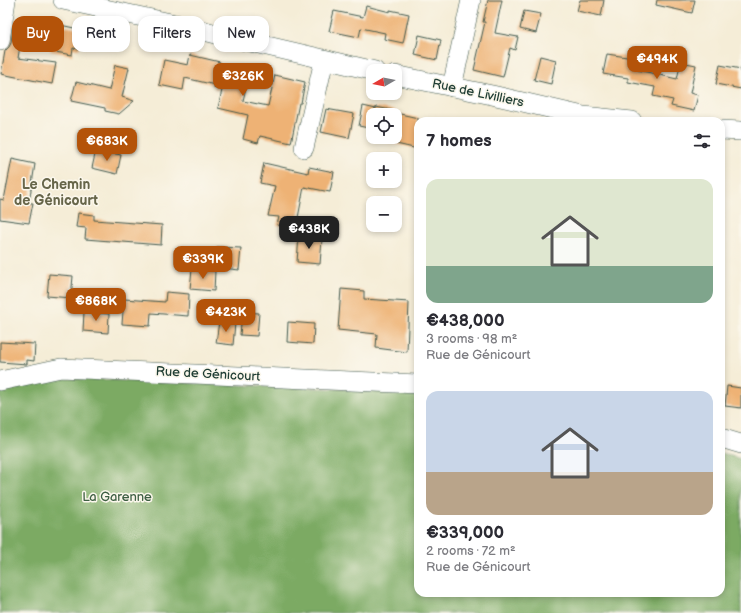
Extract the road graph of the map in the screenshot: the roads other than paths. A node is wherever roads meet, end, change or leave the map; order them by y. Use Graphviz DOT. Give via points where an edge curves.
graph roads {
  1 [pos="6,0"];
  2 [pos="471,0"];
  3 [pos="68,1"];
  4 [pos="0,41"];
  5 [pos="324,60"];
  6 [pos="366,69"];
  7 [pos="402,76"];
  8 [pos="452,87"];
  9 [pos="593,117"];
  10 [pos="725,130"];
  11 [pos="741,131"];
  12 [pos="304,148"];
  13 [pos="0,381"];
  14 [pos="414,384"];
  15 [pos="725,439"];
  16 [pos="741,444"];
  1 -- 4 [label="street"];
  2 -- 8 [label="street"];
  3 -- 5 [label="street" via="189,24 224,36"];
  5 -- 6 [label="street"];
  5 -- 12 [label="street"];
  7 -- 8 [label="street, Rue de Livilliers"];
  8 -- 9 [label="street, Rue de Livilliers"];
  10 -- 11 [label="street"];
  13 -- 14 [label="street, Rue de Génicourt" via="61,368"];
  15 -- 16 [label="street"];
}
